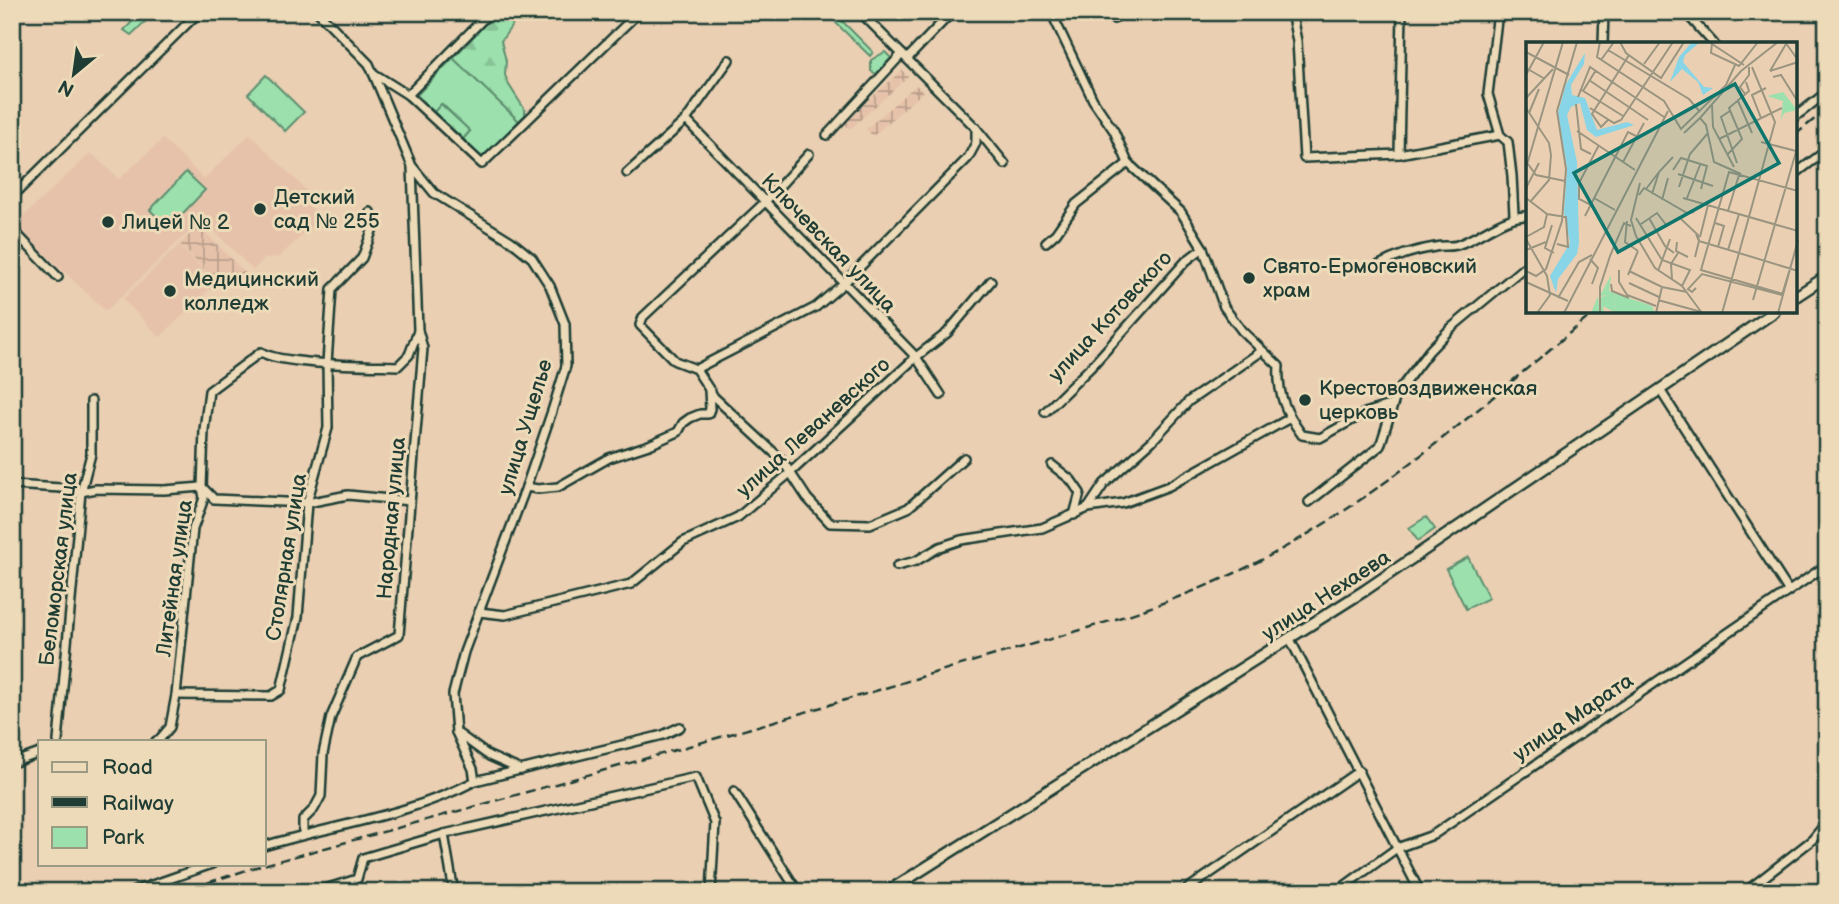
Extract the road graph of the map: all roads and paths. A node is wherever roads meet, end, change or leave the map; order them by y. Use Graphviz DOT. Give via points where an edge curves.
graph roads {
  1 [pos="199,12"];
  2 [pos="318,12"];
  3 [pos="489,12"];
  4 [pos="639,12"];
  5 [pos="860,12"];
  6 [pos="951,12"];
  7 [pos="1051,12"];
  8 [pos="1291,12"];
  9 [pos="1402,12"];
  10 [pos="1498,12"];
  11 [pos="1604,12"];
  12 [pos="1685,12"];
  13 [pos="1602,42"];
  14 [pos="1712,42"];
  15 [pos="905,57"];
  16 [pos="729,60"];
  17 [pos="373,73"];
  18 [pos="1827,92"];
  19 [pos="408,95"];
  20 [pos="1797,115"];
  21 [pos="687,121"];
  22 [pos="976,128"];
  23 [pos="827,135"];
  24 [pos="1500,135"];
  25 [pos="1827,149"];
  26 [pos="1399,154"];
  27 [pos="809,155"];
  28 [pos="1128,163"];
  29 [pos="1005,164"];
  30 [pos="412,166"];
  31 [pos="1797,172"];
  32 [pos="627,173"];
  33 [pos="12,197"];
  34 [pos="765,202"];
  35 [pos="369,212"];
  36 [pos="1514,215"];
  37 [pos="1526,215"];
  38 [pos="12,229"];
  39 [pos="1046,242"];
  40 [pos="1203,248"];
  41 [pos="1377,266"];
  42 [pos="1526,266"];
  43 [pos="58,276"];
  44 [pos="1827,276"];
  45 [pos="991,281"];
  46 [pos="844,283"];
  47 [pos="1797,296"];
  48 [pos="1773,313"];
  49 [pos="418,330"];
  50 [pos="1262,351"];
  51 [pos="916,357"];
  52 [pos="327,363"];
  53 [pos="696,369"];
  54 [pos="709,389"];
  55 [pos="1661,390"];
  56 [pos="941,395"];
  57 [pos="91,401"];
  58 [pos="1393,404"];
  59 [pos="1045,412"];
  60 [pos="1290,418"];
  61 [pos="964,458"];
  62 [pos="1052,465"];
  63 [pos="790,473"];
  64 [pos="12,485"];
  65 [pos="202,487"];
  66 [pos="526,487"];
  67 [pos="81,492"];
  68 [pos="410,501"];
  69 [pos="1309,502"];
  70 [pos="307,503"];
  71 [pos="1088,509"];
  72 [pos="1074,514"];
  73 [pos="1827,565"];
  74 [pos="897,566"];
  75 [pos="1788,590"];
  76 [pos="479,612"];
  77 [pos="1290,639"];
  78 [pos="176,695"];
  79 [pos="680,727"];
  80 [pos="456,732"];
  81 [pos="58,740"];
  82 [pos="159,740"];
  83 [pos="38,754"];
  84 [pos="12,764"];
  85 [pos="522,770"];
  86 [pos="1359,771"];
  87 [pos="475,781"];
  88 [pos="734,791"];
  89 [pos="1827,821"];
  90 [pos="444,834"];
  91 [pos="303,835"];
  92 [pos="266,845"];
  93 [pos="1397,848"];
  94 [pos="206,866"];
  95 [pos="132,892"];
  96 [pos="315,892"];
  97 [pos="454,892"];
  98 [pos="711,892"];
  99 [pos="798,892"];
  100 [pos="887,892"];
  101 [pos="1183,892"];
  102 [pos="1336,892"];
  103 [pos="1420,892"];
  104 [pos="1745,892"];
  1 -- 33 [label="street"];
  2 -- 17 [label="street"];
  3 -- 19 [label="street"];
  4 -- 19 [label="street" via="482,164"];
  5 -- 15 [label="street"];
  6 -- 15 [label="street"];
  7 -- 28 [label="street"];
  8 -- 26 [label="street" via="1304,159"];
  9 -- 26 [label="street"];
  10 -- 24 [label="street" via="1488,94"];
  11 -- 13 [label="street"];
  12 -- 14 [label="street"];
  15 -- 22 [label="street"];
  15 -- 23 [label="street"];
  16 -- 21 [label="street"];
  17 -- 19 [label="street"];
  17 -- 30 [label="street, улица Ущелье"];
  18 -- 20 [label="street"];
  21 -- 32 [label="street"];
  21 -- 34 [label="street, Ключевская улица"];
  22 -- 29 [label="street"];
  22 -- 46 [label="street" via="976,143 968,158"];
  24 -- 26 [label="street"];
  24 -- 36 [label="street" via="1508,142"];
  25 -- 31 [label="street"];
  27 -- 34 [label="street"];
  28 -- 39 [label="street" via="1076,204"];
  28 -- 40 [label="street" via="1181,212"];
  30 -- 49 [label="street, Народная улица"];
  30 -- 66 [label="street, улица Ущелье" via="434,193 532,258 550,286 565,324 566,366"];
  34 -- 46 [label="street, Ключевская улица"];
  34 -- 53 [label="street" via="643,317 640,325 675,361"];
  35 -- 52 [label="street, Столярная улица" via="372,231 362,258 332,289"];
  36 -- 37 [label="street"];
  36 -- 41 [label="street" via="1456,245 1436,246"];
  38 -- 43 [label="street"];
  40 -- 50 [label="street" via="1224,307"];
  40 -- 59 [label="street, улица Котовского"];
  42 -- 58 [label="street" via="1451,328 1429,351"];
  44 -- 47 [label="street"];
  45 -- 51 [label="street, улица Леваневского" via="960,320"];
  46 -- 51 [label="street, Ключевская улица"];
  46 -- 53 [label="street" via="816,307"];
  48 -- 55 [label="street, улица Нехаева"];
  49 -- 52 [label="street" via="409,355 398,366"];
  49 -- 68 [label="street, Народная улица" via="423,348"];
  50 -- 60 [label="street" via="1279,366 1278,384"];
  50 -- 71 [label="street" via="1189,401 1104,484"];
  51 -- 56 [label="street, Ключевская улица"];
  51 -- 63 [label="street, улица Леваневского"];
  52 -- 65 [label="street, Литейная улица" via="269,357 261,352 209,391"];
  52 -- 70 [label="street, Столярная улица" via="328,428"];
  53 -- 54 [label="street"];
  54 -- 63 [label="street"];
  54 -- 66 [label="street" via="708,414 690,418 678,432 610,458 558,487"];
  55 -- 75 [label="street"];
  55 -- 77 [label="street, улица Нехаева"];
  57 -- 67 [label="street, Беломорская улица" via="91,454"];
  58 -- 60 [label="street" via="1365,413 1320,438 1302,435"];
  58 -- 69 [label="street" via="1380,446"];
  60 -- 71 [label="street" via="1169,486 1123,503"];
  61 -- 63 [label="street" via="908,508 870,524 830,523"];
  62 -- 72 [label="street" via="1080,493"];
  63 -- 76 [label="street, улица Леваневского" via="738,517 683,542 631,584 505,615"];
  64 -- 67 [label="street"];
  65 -- 67 [label="street"];
  65 -- 70 [label="street" via="214,499"];
  65 -- 78 [label="street, Литейная улица" via="204,498 193,529"];
  66 -- 76 [label="street, улица Ущелье"];
  67 -- 81 [label="street, Беломорская улица"];
  68 -- 70 [label="street" via="348,495"];
  68 -- 91 [label="street, Народная улица" via="399,635 357,657 341,689 323,754 321,796 303,820"];
  70 -- 78 [label="street, Столярная улица" via="298,617 281,690 271,696"];
  71 -- 72 [label="street"];
  72 -- 74 [label="street" via="1042,528 961,540"];
  73 -- 75 [label="street, улица Марата"];
  75 -- 93 [label="street, улица Марата" via="1433,835"];
  76 -- 80 [label="street, улица Ущелье" via="453,694"];
  77 -- 86 [label="street"];
  77 -- 100 [label="street, улица Нехаева"];
  78 -- 82 [label="street, Литейная улица" via="170,727"];
  79 -- 85 [label="street"];
  80 -- 85 [label="street" via="489,756"];
  80 -- 87 [label="street, улица Ущелье"];
  83 -- 84 [label="street"];
  85 -- 87 [label="street"];
  86 -- 93 [label="street"];
  86 -- 101 [label="street"];
  87 -- 91 [label="street" via="414,806"];
  88 -- 99 [label="street"];
  89 -- 104 [label="street" via="1812,840"];
  90 -- 96 [label="street" via="363,858 357,879"];
  90 -- 97 [label="street"];
  90 -- 98 [label="street" via="696,777 715,823"];
  91 -- 92 [label="street"];
  93 -- 102 [label="street, улица Марата"];
  93 -- 103 [label="street"];
  94 -- 95 [label="street"];
}
